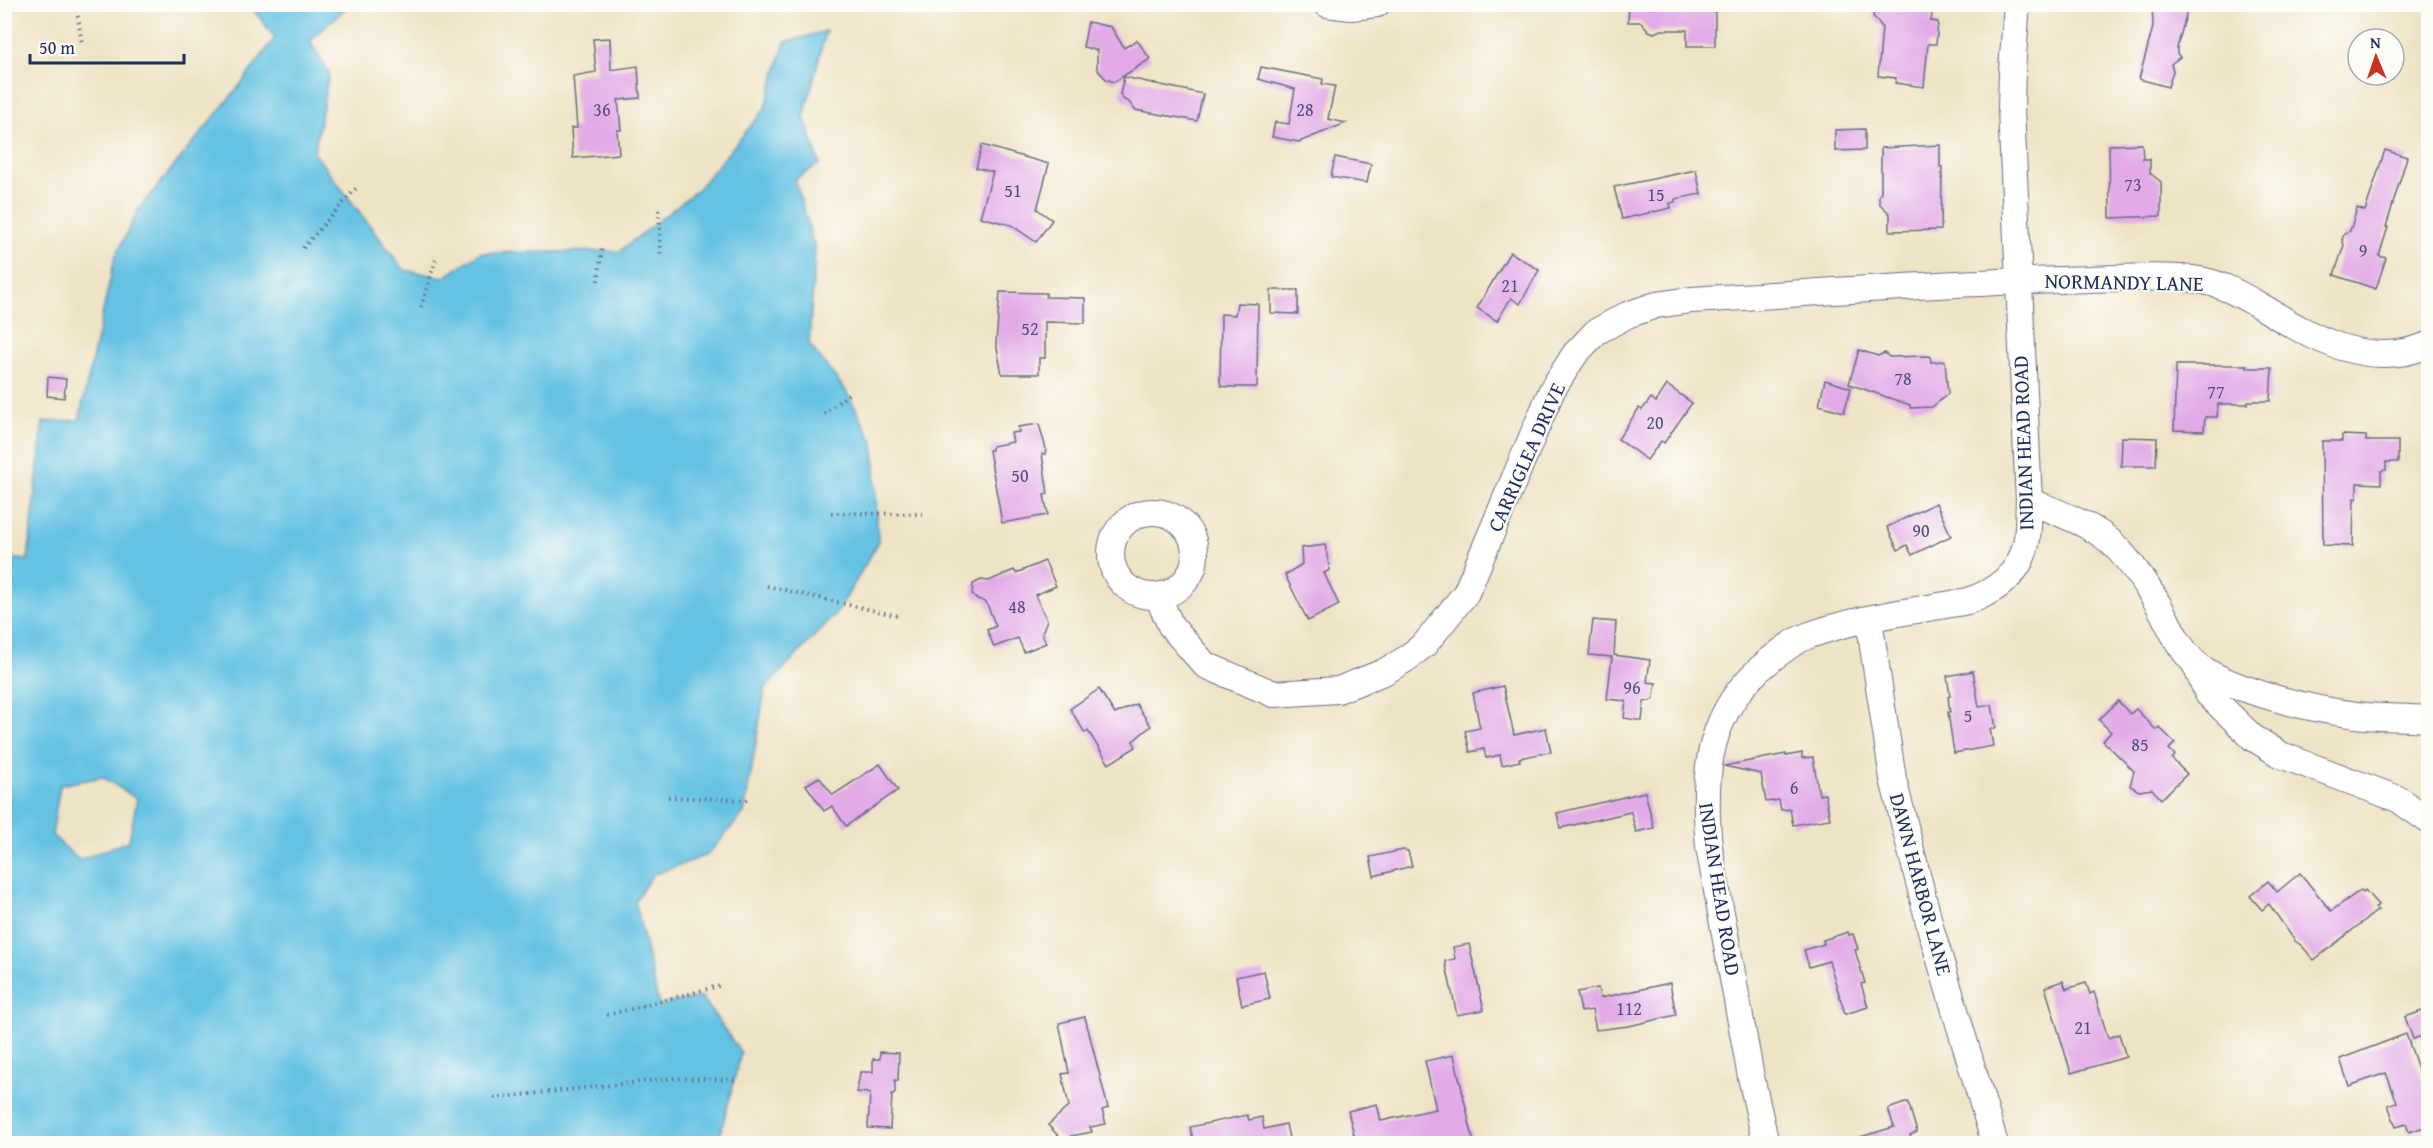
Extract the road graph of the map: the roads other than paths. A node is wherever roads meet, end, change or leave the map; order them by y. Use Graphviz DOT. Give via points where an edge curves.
graph roads {
  1 [pos="1328,4"];
  2 [pos="1377,4"];
  3 [pos="2017,4"];
  4 [pos="2017,281"];
  5 [pos="2428,345"];
  6 [pos="2029,501"];
  7 [pos="1162,595"];
  8 [pos="1869,620"];
  9 [pos="2193,662"];
  10 [pos="2428,719"];
  11 [pos="2428,820"];
  12 [pos="1766,1143"];
  13 [pos="1995,1143"];
  1 -- 2 [label="street" via="1351,8"];
  3 -- 4 [label="street, INDIAN HEAD ROAD" via="2011,109"];
  4 -- 5 [label="street, NORMANDY LANE" via="2193,279 2223,286 2303,332 2346,349 2380,356 2413,352"];
  4 -- 6 [label="street, INDIAN HEAD ROAD"];
  4 -- 7 [label="street, CARRIGLEA DRIVE" via="1691,300 1656,305 1596,332 1575,354 1552,390 1466,593 1425,644 1406,659 1338,690 1274,694 1205,665 1171,626 1162,606"];
  6 -- 8 [label="street, INDIAN HEAD ROAD" via="2026,545 2016,568 1998,586 1968,601"];
  6 -- 9 [label="street" via="2096,531 2113,545 2156,601 2174,637"];
  8 -- 12 [label="street, INDIAN HEAD ROAD" via="1804,637 1778,653 1753,673 1738,692 1712,742 1706,780 1709,847"];
  8 -- 13 [label="street, DAWN HARBOR LANE" via="1893,779 1931,930"];
  9 -- 10 [label="street" via="2216,678 2237,686 2318,707 2357,715"];
  9 -- 11 [label="street" via="2208,694 2252,736 2281,755 2398,799"];
}
